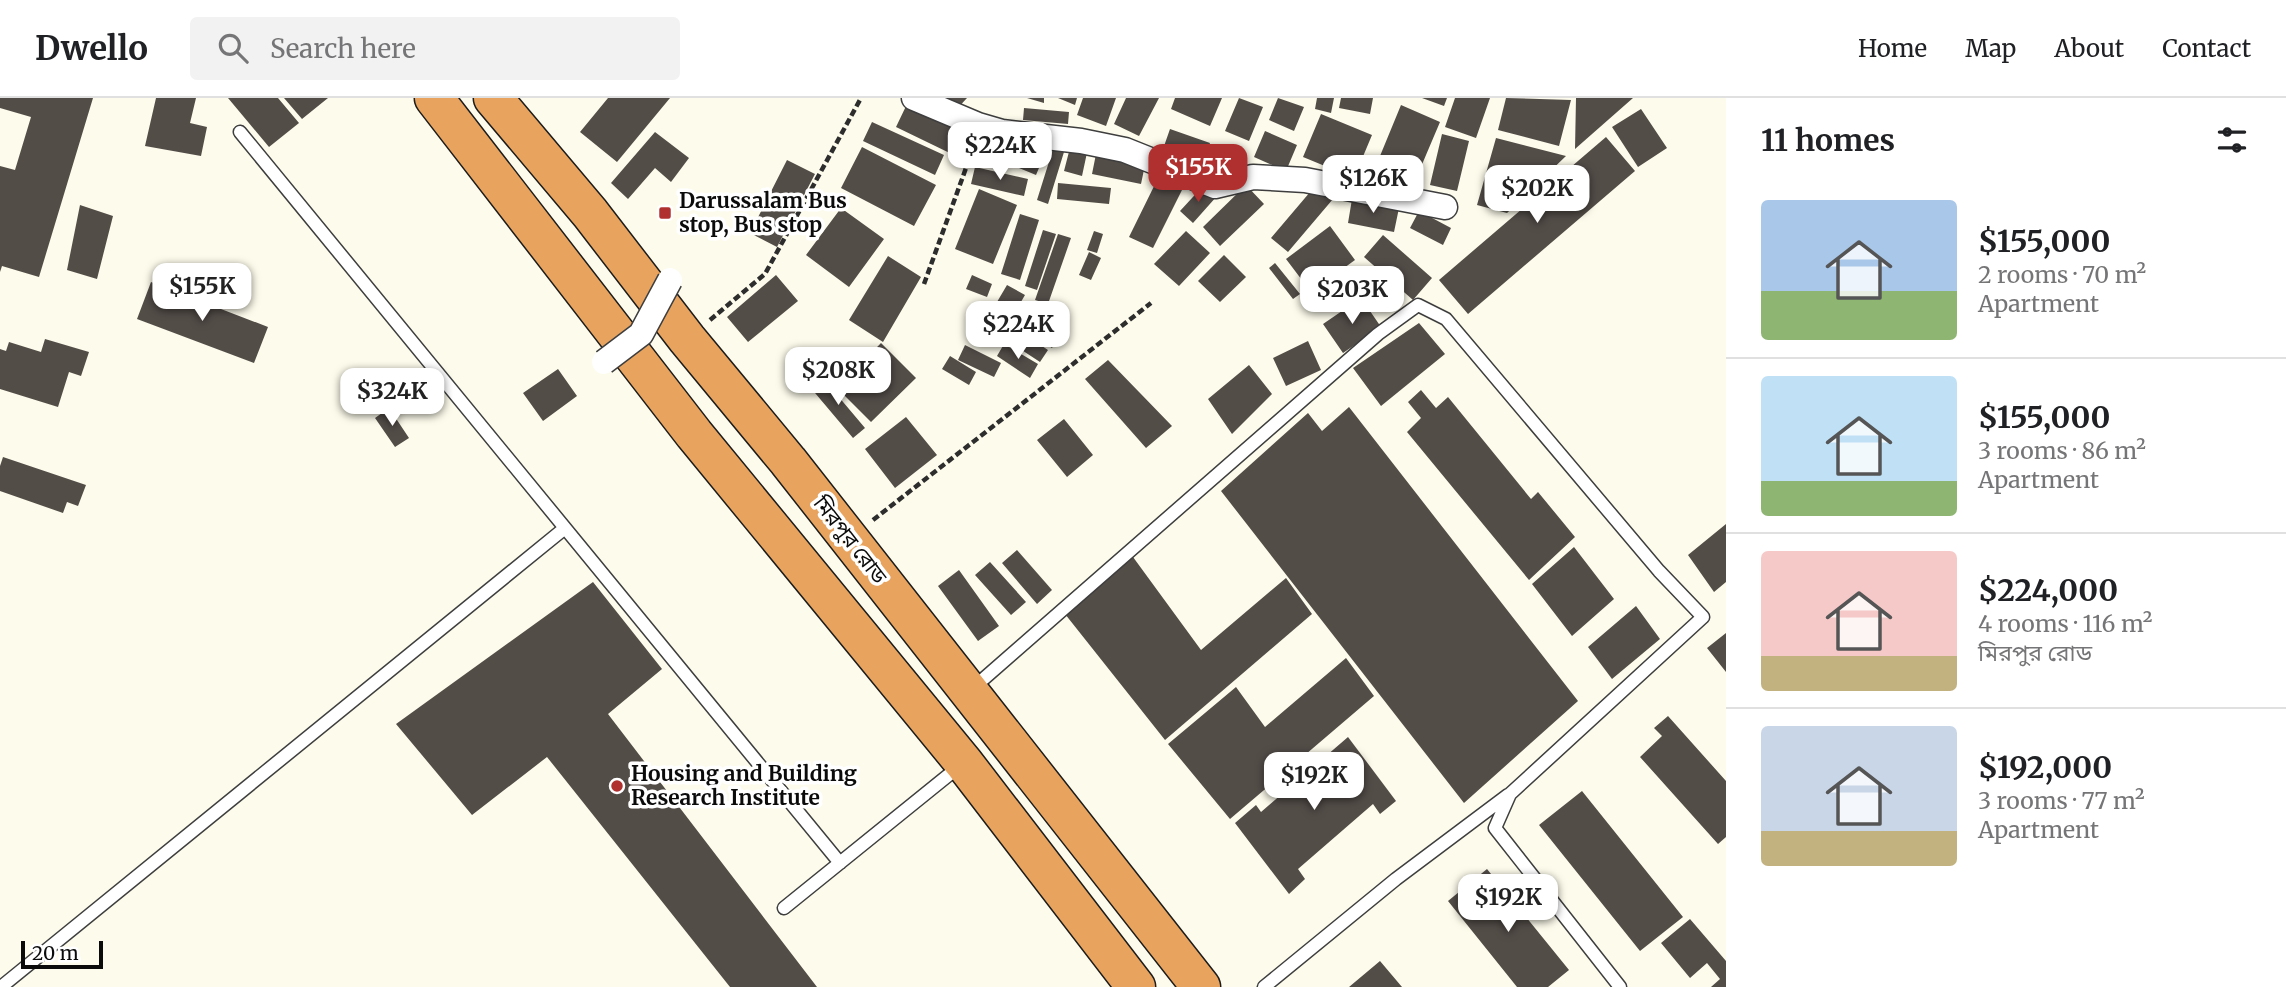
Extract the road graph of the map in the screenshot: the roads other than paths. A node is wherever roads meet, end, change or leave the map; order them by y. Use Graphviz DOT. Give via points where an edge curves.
graph roads {
  1 [pos="434,98"];
  2 [pos="493,98"];
  3 [pos="914,98"];
  4 [pos="240,132"];
  5 [pos="1445,207"];
  6 [pos="670,280"];
  7 [pos="604,362"];
  8 [pos="565,528"];
  9 [pos="970,691"];
  10 [pos="964,763"];
  11 [pos="1510,794"];
  12 [pos="840,863"];
  13 [pos="784,908"];
  14 [pos="1,987"];
  15 [pos="1136,987"];
  16 [pos="1201,987"];
  17 [pos="1264,987"];
  18 [pos="1620,987"];
  1 -- 10 [label="highway" via="694,434"];
  2 -- 9 [label="highway, মিরপুর রোড" via="590,213"];
  3 -- 5 [label="street" via="1002,132 1125,150 1215,186 1253,177 1305,180"];
  4 -- 8 [label="lane"];
  6 -- 7 [label="street, bridge" via="641,334"];
  8 -- 12 [label="lane"];
  8 -- 14 [label="lane"];
  9 -- 11 [label="lane" via="1378,334 1419,305 1446,319 1703,617"];
  9 -- 16 [label="highway, মিরপুর রোড"];
  10 -- 12 [label="lane"];
  10 -- 15 [label="highway"];
  11 -- 17 [label="lane"];
  11 -- 18 [label="lane" via="1495,828"];
  12 -- 13 [label="lane"];
}
